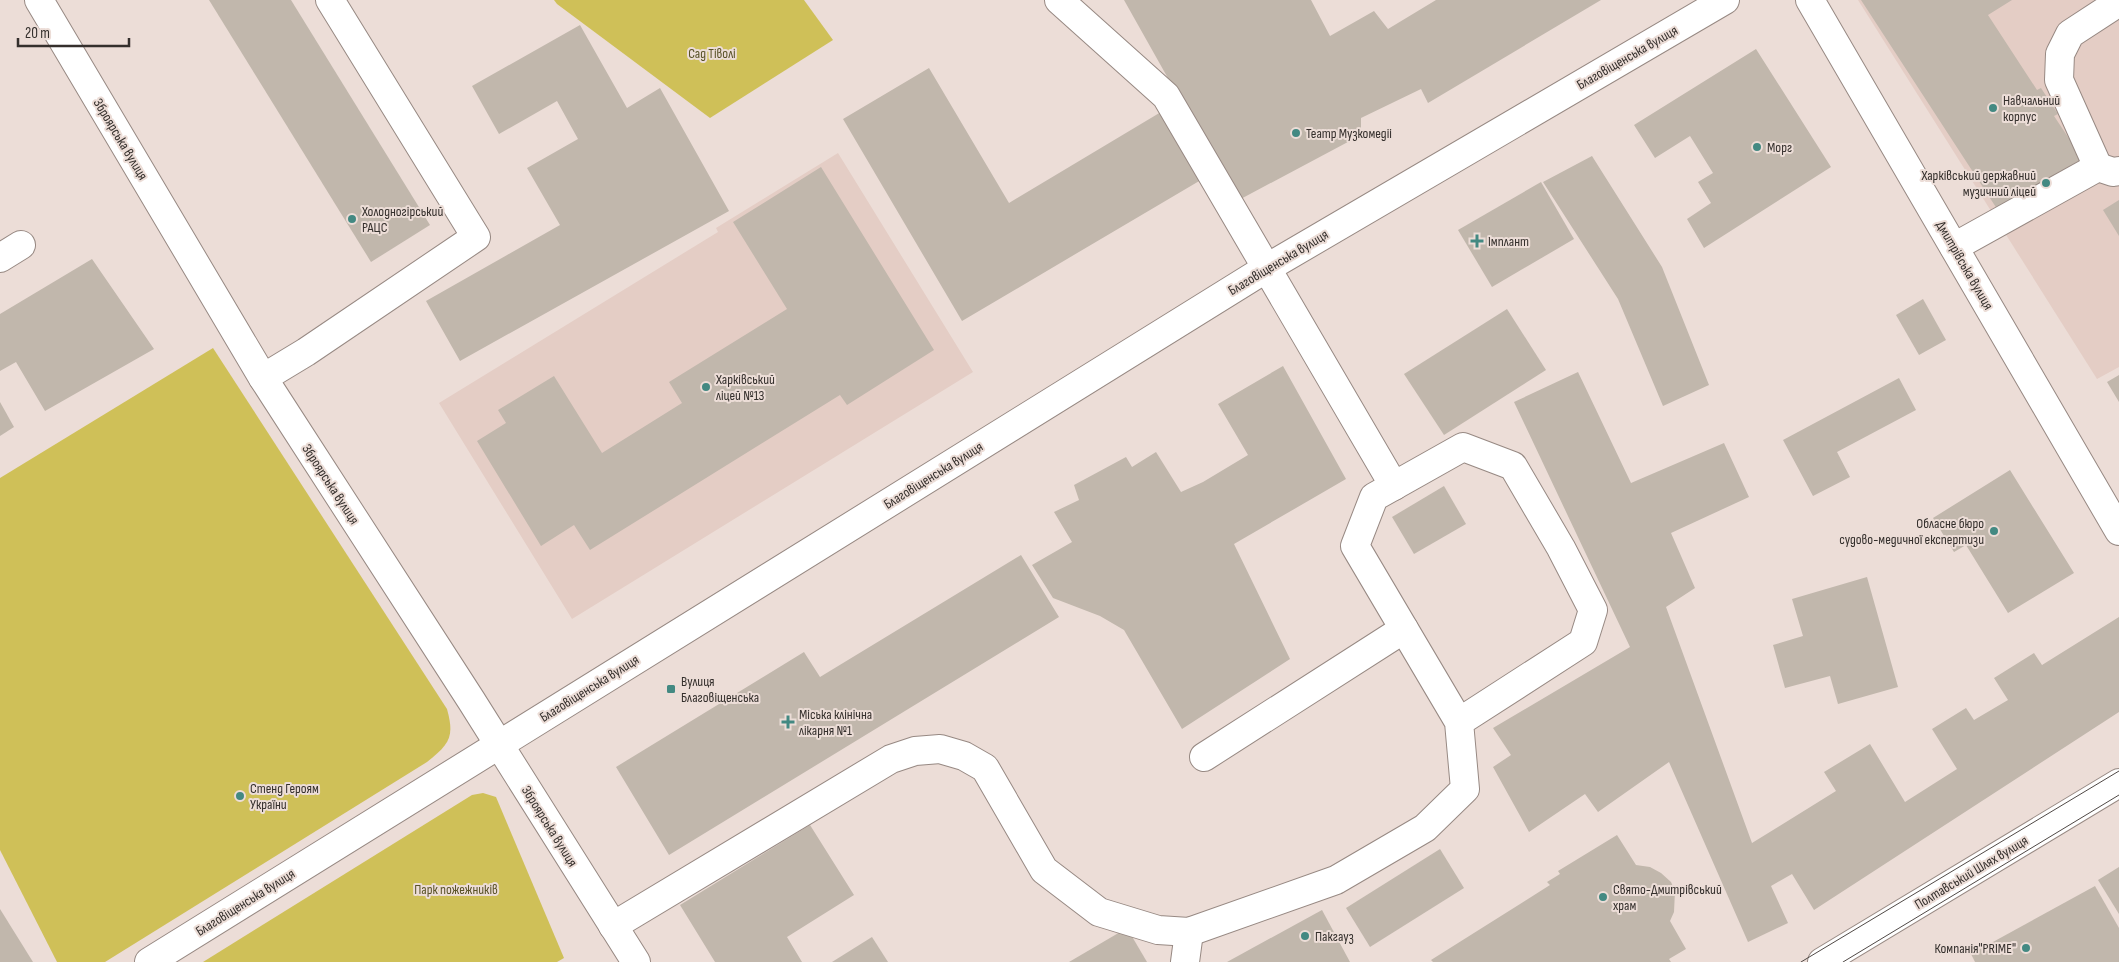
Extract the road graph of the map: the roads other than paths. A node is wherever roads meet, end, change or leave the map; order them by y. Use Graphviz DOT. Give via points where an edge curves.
graph roads {
  1 [pos="39,0"];
  2 [pos="330,0"];
  3 [pos="1059,0"];
  4 [pos="1725,0"];
  5 [pos="1810,0"];
  6 [pos="2119,2"];
  7 [pos="2109,169"];
  8 [pos="1954,247"];
  9 [pos="1267,268"];
  10 [pos="263,378"];
  11 [pos="1394,486"];
  12 [pos="2119,531"];
  13 [pos="1404,629"];
  14 [pos="1459,722"];
  15 [pos="498,745"];
  16 [pos="1204,757"];
  17 [pos="2119,783"];
  18 [pos="613,926"];
  19 [pos="1189,932"];
  20 [pos="149,962"];
  21 [pos="636,962"];
  22 [pos="1185,962"];
  23 [pos="1822,962"];
  1 -- 10 [label="street, Зброярська вулиця"];
  2 -- 10 [label="street" via="476,237"];
  3 -- 9 [label="street" via="1166,96"];
  4 -- 9 [label="street, Благовіщенська вулиця"];
  5 -- 8 [label="street, Дмитрівська вулиця"];
  6 -- 7 [label="street" via="2070,34 2060,54 2059,80"];
  7 -- 8 [label="street"];
  8 -- 12 [label="street, Дмитрівська вулиця"];
  9 -- 11 [label="street"];
  9 -- 15 [label="street, Благовіщенська вулиця"];
  10 -- 15 [label="street, Зброярська вулиця"];
  11 -- 13 [label="street" via="1374,497 1355,546"];
  11 -- 14 [label="street" via="1463,447 1513,466 1593,610 1583,642"];
  13 -- 14 [label="street"];
  13 -- 16 [label="street"];
  14 -- 19 [label="street" via="1465,789 1425,828 1336,880"];
  15 -- 18 [label="street, Зброярська вулиця"];
  15 -- 20 [label="street, Благовіщенська вулиця"];
  17 -- 23 [label="street, Полтавський Шлях вулиця"];
  18 -- 19 [label="street" via="891,760 915,751 940,749 964,756 985,768 1044,870 1099,912 1158,930"];
  18 -- 21 [label="street, Зброярська вулиця"];
  19 -- 22 [label="street"];
}
